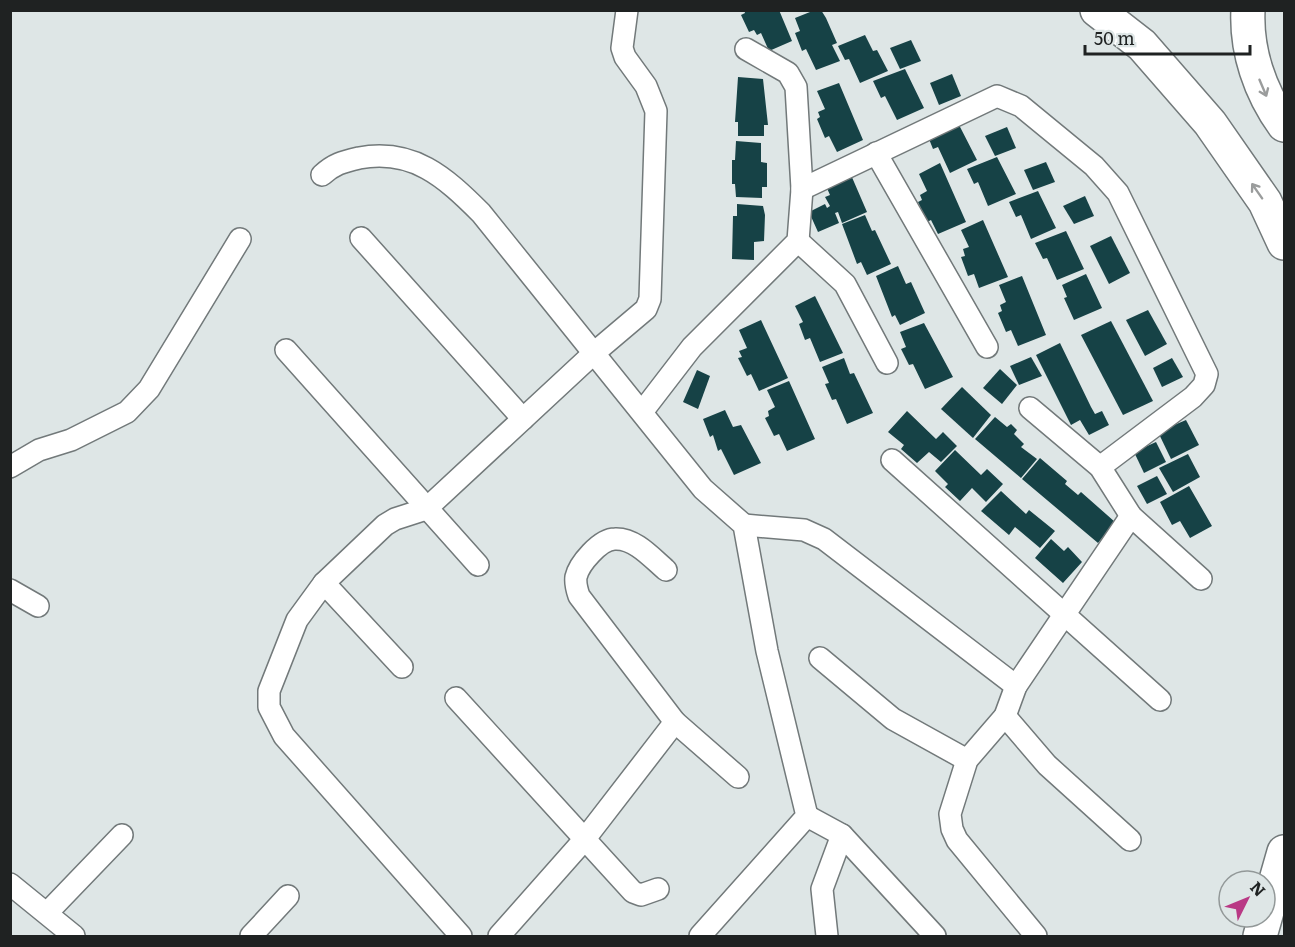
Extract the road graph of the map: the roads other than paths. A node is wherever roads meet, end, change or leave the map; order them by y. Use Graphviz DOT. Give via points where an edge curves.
graph roads {
  1 [pos="627,10"];
  2 [pos="1097,10"];
  3 [pos="1248,10"];
  4 [pos="746,49"];
  5 [pos="1284,125"];
  6 [pos="876,153"];
  7 [pos="321,176"];
  8 [pos="802,189"];
  9 [pos="361,238"];
  10 [pos="240,239"];
  11 [pos="798,241"];
  12 [pos="1284,243"];
  13 [pos="987,347"];
  14 [pos="286,350"];
  15 [pos="594,353"];
  16 [pos="887,363"];
  17 [pos="1030,408"];
  18 [pos="642,412"];
  19 [pos="523,419"];
  20 [pos="892,460"];
  21 [pos="10,467"];
  22 [pos="1101,467"];
  23 [pos="426,509"];
  24 [pos="1131,516"];
  25 [pos="744,525"];
  26 [pos="478,565"];
  27 [pos="666,570"];
  28 [pos="1202,579"];
  29 [pos="324,583"];
  30 [pos="10,590"];
  31 [pos="38,606"];
  32 [pos="1064,615"];
  33 [pos="820,658"];
  34 [pos="402,667"];
  35 [pos="1016,686"];
  36 [pos="456,698"];
  37 [pos="1160,700"];
  38 [pos="1005,716"];
  39 [pos="675,722"];
  40 [pos="967,760"];
  41 [pos="738,777"];
  42 [pos="807,816"];
  43 [pos="122,835"];
  44 [pos="842,835"];
  45 [pos="584,840"];
  46 [pos="1130,840"];
  47 [pos="1284,852"];
  48 [pos="10,884"];
  49 [pos="658,889"];
  50 [pos="288,896"];
  51 [pos="48,913"];
  52 [pos="74,936"];
  53 [pos="251,936"];
  54 [pos="461,936"];
  55 [pos="499,936"];
  56 [pos="700,936"];
  57 [pos="827,936"];
  58 [pos="935,936"];
  59 [pos="1036,936"];
  60 [pos="1260,936"];
  1 -- 15 [label="street" via="622,48 646,86 656,111 650,298 641,315"];
  12 -- 2 [label="highway, one-way" via="1264,202 1210,123 1142,45"];
  3 -- 5 [label="highway, one-way" via="1254,66"];
  4 -- 8 [label="street" via="788,73 796,87"];
  6 -- 8 [label="street"];
  6 -- 13 [label="street"];
  6 -- 22 [label="street" via="997,96 1022,105 1094,166 1118,193 1206,374 1204,385 1193,397"];
  7 -- 15 [label="street" via="334,163 371,156 396,156 431,169 481,213"];
  8 -- 11 [label="street"];
  9 -- 19 [label="street"];
  10 -- 21 [label="street" via="149,389 127,412 71,440 39,450"];
  11 -- 16 [label="street" via="845,284"];
  11 -- 18 [label="street" via="692,347"];
  14 -- 23 [label="street"];
  15 -- 18 [label="street"];
  15 -- 19 [label="street"];
  17 -- 22 [label="street"];
  18 -- 25 [label="street" via="703,489"];
  19 -- 23 [label="street"];
  20 -- 32 [label="street"];
  22 -- 24 [label="street"];
  23 -- 26 [label="street"];
  23 -- 29 [label="street" via="385,525"];
  24 -- 28 [label="street"];
  24 -- 32 [label="street"];
  25 -- 35 [label="street" via="804,530 824,539"];
  25 -- 42 [label="street" via="767,651"];
  27 -- 39 [label="street" via="638,546 615,538 604,541 580,566 576,587"];
  29 -- 34 [label="street"];
  29 -- 54 [label="street" via="297,620 269,691 269,707 284,736"];
  30 -- 31 [label="street"];
  32 -- 35 [label="street"];
  32 -- 37 [label="street"];
  33 -- 40 [label="street" via="893,719"];
  35 -- 38 [label="street"];
  36 -- 45 [label="street"];
  38 -- 40 [label="street"];
  38 -- 46 [label="street" via="1047,765"];
  39 -- 41 [label="street"];
  39 -- 45 [label="street"];
  40 -- 59 [label="street" via="950,814 952,829"];
  42 -- 44 [label="street"];
  42 -- 56 [label="street"];
  43 -- 51 [label="street"];
  44 -- 57 [label="street" via="822,889"];
  44 -- 58 [label="street"];
  45 -- 49 [label="street" via="633,892 641,895"];
  45 -- 55 [label="street"];
  47 -- 60 [label="highway"];
  48 -- 51 [label="street"];
  50 -- 53 [label="street"];
  51 -- 52 [label="street"];
}
